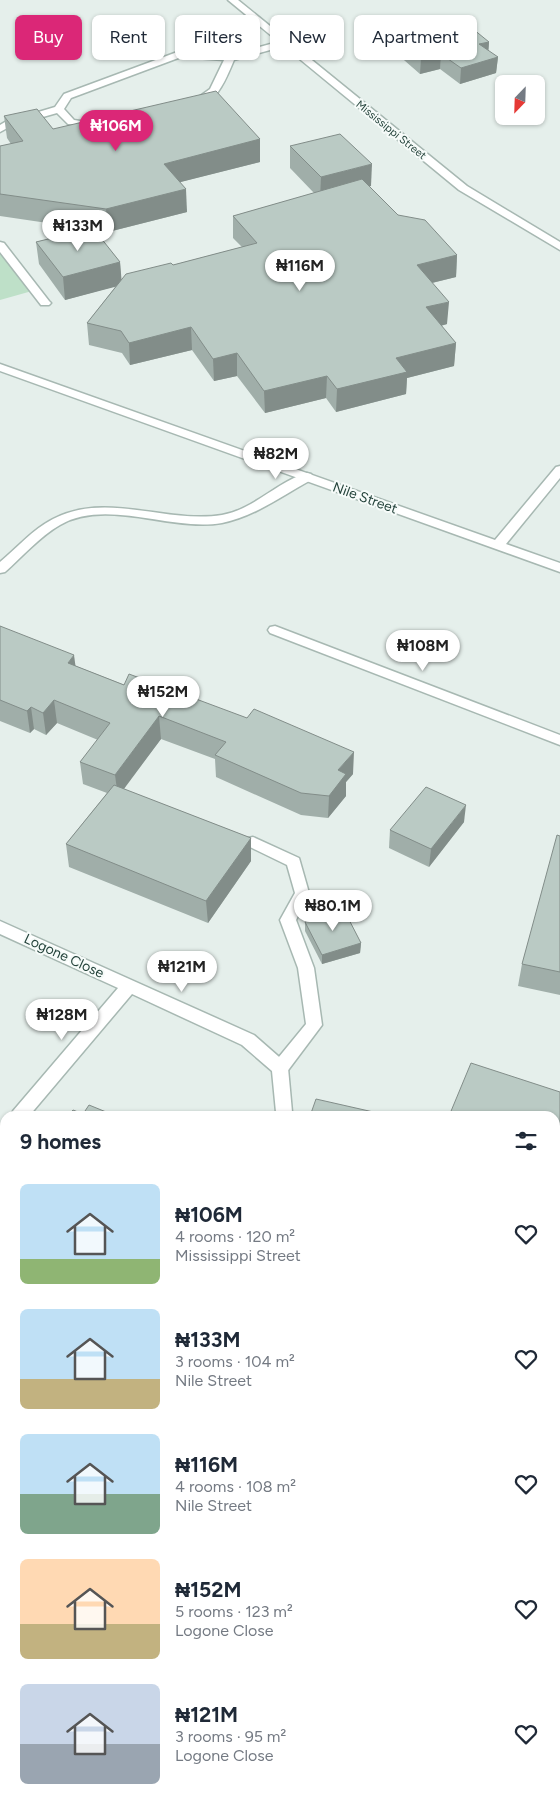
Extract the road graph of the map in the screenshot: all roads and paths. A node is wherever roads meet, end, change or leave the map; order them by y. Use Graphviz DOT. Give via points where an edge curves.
graph roads {
  1 [pos="232,0"];
  2 [pos="270,31"];
  3 [pos="175,56"];
  4 [pos="229,60"];
  5 [pos="306,60"];
  6 [pos="187,105"];
  7 [pos="59,109"];
  8 [pos="104,124"];
  9 [pos="0,129"];
  10 [pos="0,245"];
  11 [pos="560,246"];
  12 [pos="45,303"];
  13 [pos="0,368"];
  14 [pos="560,470"];
  15 [pos="307,477"];
  16 [pos="498,545"];
  17 [pos="560,568"];
  18 [pos="0,569"];
  19 [pos="275,630"];
  20 [pos="560,740"];
  21 [pos="252,842"];
  22 [pos="0,927"];
  23 [pos="128,986"];
  24 [pos="280,1068"];
  25 [pos="23,1111"];
  26 [pos="284,1111"];
  1 -- 2 [label="street, Mississippi Street"];
  3 -- 7 [label="street" via="67,96"];
  4 -- 6 [label="street" via="214,92 205,100"];
  5 -- 11 [label="street, Mississippi Street" via="463,188"];
  7 -- 8 [label="street" via="71,122 95,126"];
  7 -- 9 [label="street"];
  10 -- 12 [label="street"];
  13 -- 15 [label="street, Nile Street"];
  14 -- 16 [label="street"];
  15 -- 16 [label="street, Nile Street"];
  15 -- 18 [label="street" via="223,519 201,521 100,511 76,514 56,522"];
  16 -- 17 [label="street, Nile Street"];
  19 -- 20 [label="street"];
  21 -- 24 [label="street" via="294,862 302,893 288,920 306,968 314,1025"];
  22 -- 23 [label="street, Logone Close"];
  23 -- 24 [label="street, Logone Close" via="248,1040"];
  23 -- 25 [label="street"];
  24 -- 26 [label="street"];
}
